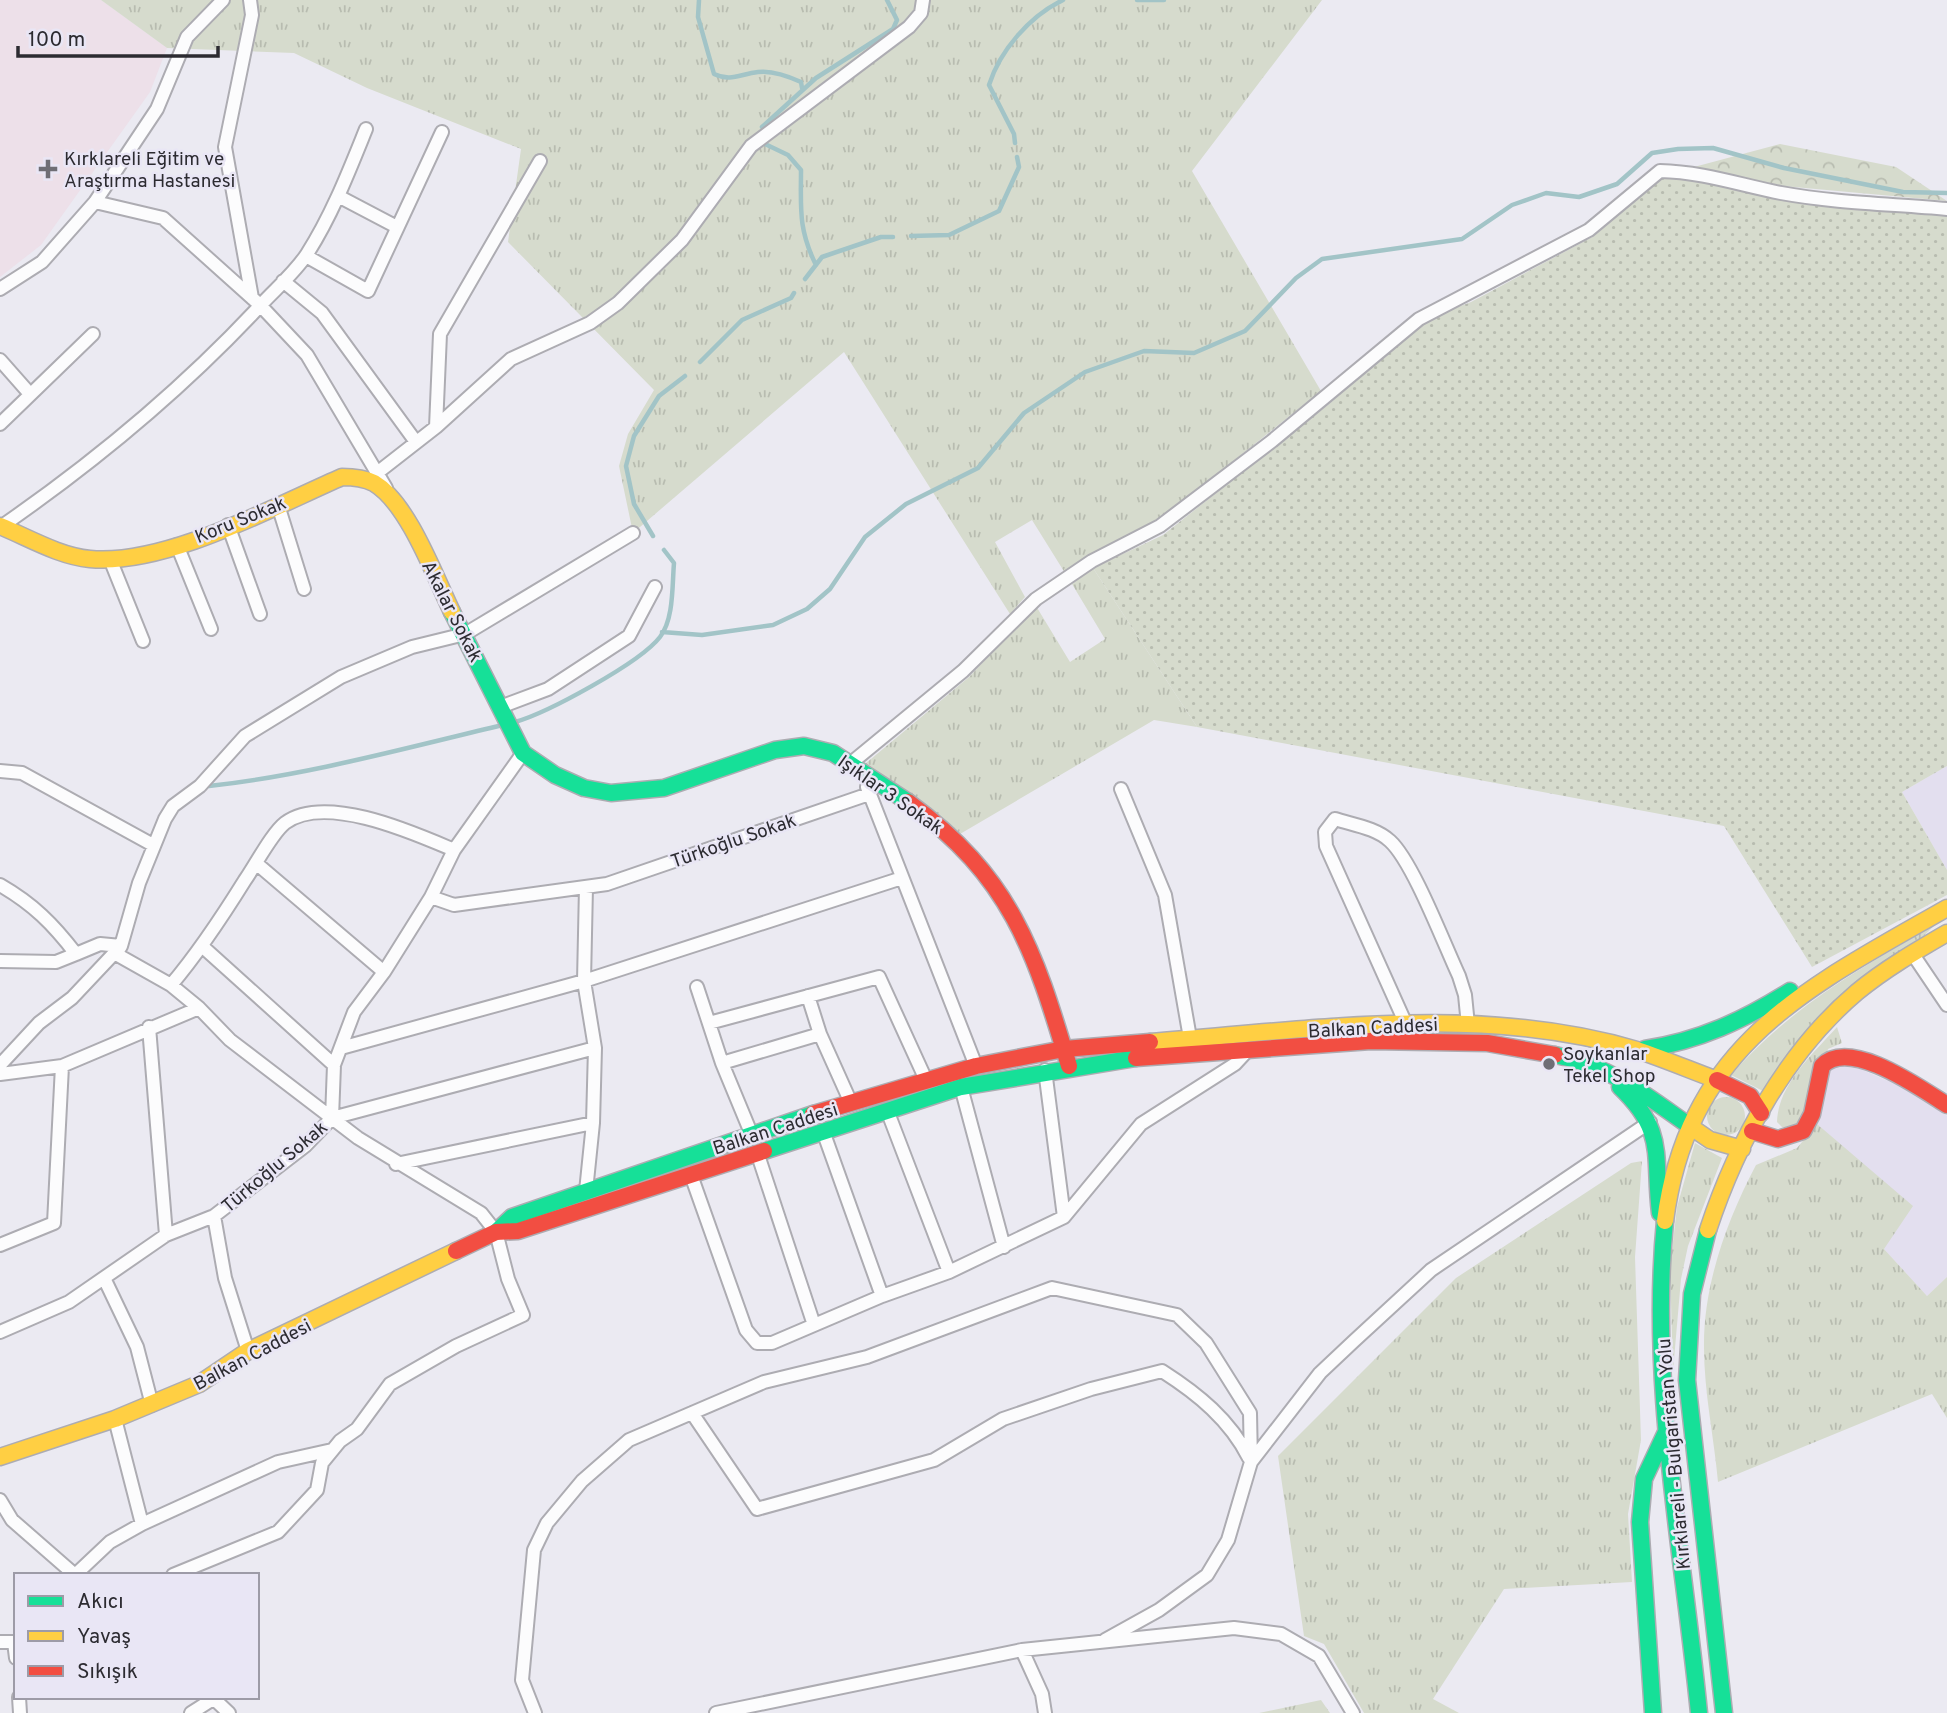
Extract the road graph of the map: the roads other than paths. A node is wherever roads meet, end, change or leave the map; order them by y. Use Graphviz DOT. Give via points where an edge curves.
graph roads {
  1 [pos="223,0"];
  2 [pos="250,0"];
  3 [pos="923,0"];
  4 [pos="366,129"];
  5 [pos="442,132"];
  6 [pos="540,161"];
  7 [pos="338,196"];
  8 [pos="95,202"];
  9 [pos="1947,209"];
  10 [pos="397,227"];
  11 [pos="306,256"];
  12 [pos="283,281"];
  13 [pos="0,289"];
  14 [pos="256,302"];
  15 [pos="93,334"];
  16 [pos="0,360"];
  17 [pos="30,394"];
  18 [pos="0,425"];
  19 [pos="436,427"];
  20 [pos="416,442"];
  21 [pos="372,476"];
  22 [pos="278,505"];
  23 [pos="228,525"];
  24 [pos="1,526"];
  25 [pos="633,533"];
  26 [pos="177,545"];
  27 [pos="110,559"];
  28 [pos="656,587"];
  29 [pos="304,589"];
  30 [pos="260,614"];
  31 [pos="211,629"];
  32 [pos="465,634"];
  33 [pos="143,641"];
  34 [pos="502,709"];
  35 [pos="523,753"];
  36 [pos="856,769"];
  37 [pos="0,771"];
  38 [pos="1121,789"];
  39 [pos="869,793"];
  40 [pos="153,845"];
  41 [pos="454,850"];
  42 [pos="256,863"];
  43 [pos="902,878"];
  44 [pos="0,885"];
  45 [pos="586,887"];
  46 [pos="431,897"];
  47 [pos="1947,908"];
  48 [pos="1947,933"];
  49 [pos="121,946"];
  50 [pos="203,947"];
  51 [pos="1912,953"];
  52 [pos="76,954"];
  53 [pos="0,961"];
  54 [pos="384,972"];
  55 [pos="1827,978"];
  56 [pos="584,982"];
  57 [pos="171,985"];
  58 [pos="697,987"];
  59 [pos="808,996"];
  60 [pos="1947,1005"];
  61 [pos="199,1008"];
  62 [pos="1405,1022"];
  63 [pos="709,1023"];
  64 [pos="1468,1025"];
  65 [pos="149,1027"];
  66 [pos="820,1034"];
  67 [pos="1191,1038"];
  68 [pos="1251,1047"];
  69 [pos="341,1048"];
  70 [pos="595,1048"];
  71 [pos="1064,1049"];
  72 [pos="1636,1050"];
  73 [pos="722,1063"];
  74 [pos="0,1065"];
  75 [pos="334,1065"];
  76 [pos="62,1066"];
  77 [pos="976,1066"];
  78 [pos="1069,1066"];
  79 [pos="1045,1070"];
  80 [pos="1610,1072"];
  81 [pos="0,1074"];
  82 [pos="926,1080"];
  83 [pos="1717,1080"];
  84 [pos="961,1087"];
  85 [pos="851,1103"];
  86 [pos="1947,1105"];
  87 [pos="887,1110"];
  88 [pos="1761,1113"];
  89 [pos="332,1118"];
  90 [pos="1650,1122"];
  91 [pos="593,1123"];
  92 [pos="1691,1127"];
  93 [pos="823,1131"];
  94 [pos="1752,1131"];
  95 [pos="751,1133"];
  96 [pos="1742,1149"];
  97 [pos="757,1152"];
  98 [pos="396,1164"];
  99 [pos="691,1175"];
  100 [pos="586,1191"];
  101 [pos="214,1216"];
  102 [pos="1064,1217"];
  103 [pos="1665,1230"];
  104 [pos="496,1232"];
  105 [pos="166,1235"];
  106 [pos="0,1245"];
  107 [pos="1004,1247"];
  108 [pos="949,1272"];
  109 [pos="104,1278"];
  110 [pos="882,1296"];
  111 [pos="814,1325"];
  112 [pos="0,1332"];
  113 [pos="248,1352"];
  114 [pos="152,1405"];
  115 [pos="692,1413"];
  116 [pos="116,1419"];
  117 [pos="1667,1429"];
  118 [pos="332,1450"];
  119 [pos="0,1457"];
  120 [pos="1251,1462"];
  121 [pos="1,1507"];
  122 [pos="142,1524"];
  123 [pos="73,1573"];
  124 [pos="77,1573"];
  125 [pos="178,1573"];
  126 [pos="1105,1640"];
  127 [pos="1022,1650"];
  128 [pos="212,1699"];
  129 [pos="214,1699"];
  130 [pos="191,1713"];
  131 [pos="229,1713"];
  132 [pos="535,1713"];
  133 [pos="716,1713"];
  134 [pos="1045,1713"];
  135 [pos="1353,1713"];
  136 [pos="1653,1713"];
  137 [pos="1699,1713"];
  138 [pos="1724,1713"];
  1 -- 8 [label="street" via="187,37 158,109"];
  2 -- 14 [label="street" via="252,15 225,147"];
  3 -- 19 [label="street" via="921,13 909,27 751,146 682,240 618,303 590,323 511,359"];
  4 -- 7 [label="street"];
  5 -- 10 [label="street"];
  6 -- 19 [label="street" via="440,334"];
  7 -- 10 [label="street"];
  7 -- 11 [label="street"];
  8 -- 13 [label="street" via="42,262"];
  8 -- 14 [label="street" via="163,218"];
  9 -- 36 [label="street" via="1839,201 1690,172 1660,172 1589,230 1419,319 1160,526 1092,561 1036,599"];
  10 -- 11 [label="street" via="368,291"];
  11 -- 12 [label="street"];
  12 -- 14 [label="street"];
  12 -- 20 [label="street" via="323,313"];
  14 -- 21 [label="street" via="307,355"];
  14 -- 24 [label="street" via="212,357 54,490"];
  15 -- 17 [label="street"];
  16 -- 17 [label="street"];
  17 -- 18 [label="street"];
  19 -- 20 [label="street"];
  20 -- 21 [label="street"];
  21 -- 22 [label="main road, Koru Sokak" via="342,477"];
  21 -- 32 [label="main road, Akalar Sokak" via="407,522"];
  22 -- 23 [label="main road, Koru Sokak"];
  22 -- 29 [label="street"];
  23 -- 26 [label="main road, Koru Sokak"];
  23 -- 30 [label="street"];
  24 -- 27 [label="main road, Koru Sokak" via="76,556"];
  25 -- 32 [label="street"];
  26 -- 27 [label="main road, Koru Sokak"];
  26 -- 31 [label="street"];
  27 -- 33 [label="street"];
  28 -- 34 [label="street" via="629,636 548,689"];
  32 -- 34 [label="main road, Akalar Sokak"];
  32 -- 40 [label="street" via="411,647 341,677 245,736 201,786 173,806"];
  34 -- 35 [label="main road, Akalar Sokak"];
  35 -- 36 [label="main road, Işıklar 3 Sokak" via="566,780 622,797 666,788 793,745 819,747"];
  35 -- 41 [label="street, Türkoğlu Sokak"];
  36 -- 39 [label="street"];
  36 -- 71 [label="main road, Işıklar 3 Sokak" via="958,842 1002,895 1028,946"];
  37 -- 40 [label="street" via="22,773"];
  38 -- 67 [label="street" via="1164,895"];
  39 -- 43 [label="street"];
  39 -- 45 [label="street, Türkoğlu Sokak" via="607,884"];
  40 -- 49 [label="street"];
  41 -- 42 [label="street" via="400,827 342,813 314,813 285,823"];
  41 -- 46 [label="street, Türkoğlu Sokak"];
  42 -- 50 [label="street"];
  42 -- 54 [label="street"];
  43 -- 56 [label="street"];
  43 -- 77 [label="street"];
  44 -- 52 [label="street" via="50,919"];
  45 -- 46 [label="street, Türkoğlu Sokak" via="454,905"];
  45 -- 56 [label="street"];
  46 -- 54 [label="street, Türkoğlu Sokak"];
  47 -- 55 [label="main road"];
  48 -- 51 [label="main road, Kırklareli - Bulgaristan Yolu"];
  49 -- 52 [label="street" via="100,944"];
  49 -- 57 [label="street" via="116,954"];
  49 -- 74 [label="street"];
  50 -- 57 [label="street"];
  50 -- 75 [label="street"];
  51 -- 60 [label="street"];
  51 -- 88 [label="main road, Kırklareli - Bulgaristan Yolu" via="1848,1000 1809,1042"];
  52 -- 53 [label="street" via="56,962"];
  54 -- 69 [label="street, Türkoğlu Sokak" via="355,1012"];
  55 -- 72 [label="main road" via="1797,986 1718,1032 1676,1045"];
  55 -- 83 [label="main road, Kırklareli - Bulgaristan Yolu" via="1768,1021"];
  56 -- 69 [label="street"];
  56 -- 70 [label="street"];
  57 -- 61 [label="street"];
  58 -- 63 [label="street"];
  59 -- 63 [label="street"];
  59 -- 66 [label="street"];
  59 -- 82 [label="street" via="879,977"];
  61 -- 65 [label="street"];
  61 -- 89 [label="street" via="230,1040"];
  62 -- 64 [label="main road, Balkan Caddesi"];
  62 -- 64 [label="street" via="1326,846 1325,832 1335,819 1373,830 1390,841 1404,859 1459,976"];
  62 -- 67 [label="main road, Balkan Caddesi"];
  63 -- 73 [label="street"];
  64 -- 72 [label="main road, Balkan Caddesi" via="1554,1033"];
  65 -- 76 [label="street"];
  65 -- 105 [label="street"];
  66 -- 73 [label="street"];
  66 -- 85 [label="street"];
  67 -- 71 [label="main road, Balkan Caddesi"];
  68 -- 78 [label="main road, Balkan Caddesi"];
  68 -- 80 [label="main road, Balkan Caddesi" via="1392,1040 1487,1043 1556,1053"];
  68 -- 102 [label="street" via="1235,1064 1141,1124"];
  69 -- 75 [label="street, Türkoğlu Sokak"];
  70 -- 89 [label="street"];
  70 -- 91 [label="street"];
  71 -- 77 [label="main road, Balkan Caddesi"];
  71 -- 78 [label="main road"];
  72 -- 83 [label="main road, Balkan Caddesi"];
  73 -- 95 [label="street"];
  75 -- 89 [label="street, Türkoğlu Sokak"];
  76 -- 81 [label="street"];
  76 -- 106 [label="street" via="54,1223"];
  77 -- 82 [label="main road, Balkan Caddesi"];
  78 -- 79 [label="main road, Balkan Caddesi"];
  79 -- 84 [label="main road, Balkan Caddesi"];
  79 -- 102 [label="street"];
  80 -- 90 [label="main road"];
  80 -- 92 [label="main road, Balkan Caddesi"];
  82 -- 85 [label="main road, Balkan Caddesi"];
  83 -- 88 [label="main road, Balkan Caddesi" via="1750,1096"];
  83 -- 92 [label="main road, Kırklareli - Bulgaristan Yolu"];
  84 -- 87 [label="main road, Balkan Caddesi"];
  84 -- 107 [label="street"];
  85 -- 95 [label="main road, Balkan Caddesi"];
  86 -- 94 [label="main road" via="1893,1075 1841,1055 1822,1066 1812,1114 1803,1131 1764,1139"];
  87 -- 93 [label="main road, Balkan Caddesi"];
  87 -- 108 [label="street"];
  88 -- 94 [label="main road, Kırklareli - Bulgaristan Yolu"];
  89 -- 98 [label="street"];
  89 -- 101 [label="street, Türkoğlu Sokak" via="305,1146"];
  90 -- 103 [label="main road"];
  90 -- 120 [label="street" via="1431,1270 1320,1373"];
  91 -- 98 [label="street"];
  91 -- 100 [label="street"];
  92 -- 96 [label="main road, Balkan Caddesi" via="1722,1146"];
  92 -- 103 [label="main road, Kırklareli - Bulgaristan Yolu" via="1674,1175"];
  93 -- 97 [label="main road, Balkan Caddesi"];
  93 -- 110 [label="street"];
  94 -- 96 [label="main road, Kırklareli - Bulgaristan Yolu"];
  95 -- 97 [label="main road"];
  95 -- 100 [label="main road, Balkan Caddesi"];
  96 -- 138 [label="main road, Kırklareli - Bulgaristan Yolu" via="1701,1244 1687,1340 1692,1447"];
  97 -- 99 [label="main road, Balkan Caddesi"];
  97 -- 111 [label="street"];
  98 -- 104 [label="street" via="481,1213"];
  99 -- 104 [label="main road, Balkan Caddesi" via="518,1231"];
  99 -- 111 [label="street" via="750,1337 757,1343 772,1343"];
  100 -- 104 [label="main road, Balkan Caddesi" via="512,1217"];
  101 -- 105 [label="street, Türkoğlu Sokak"];
  101 -- 113 [label="street" via="225,1278"];
  102 -- 107 [label="street"];
  103 -- 117 [label="main road, Kırklareli - Bulgaristan Yolu" via="1662,1346"];
  104 -- 113 [label="main road, Balkan Caddesi"];
  104 -- 118 [label="street" via="523,1315 390,1384 358,1429"];
  105 -- 109 [label="street, Türkoğlu Sokak"];
  107 -- 108 [label="street"];
  108 -- 110 [label="street"];
  109 -- 112 [label="street, Türkoğlu Sokak" via="69,1302"];
  109 -- 114 [label="street" via="137,1347"];
  110 -- 111 [label="street"];
  113 -- 114 [label="main road, Balkan Caddesi" via="198,1384"];
  114 -- 116 [label="main road, Balkan Caddesi"];
  115 -- 120 [label="street" via="757,1509 934,1460 1003,1419 1162,1371 1189,1388 1236,1433"];
  115 -- 120 [label="street" via="764,1382 867,1357 1052,1288 1177,1315 1206,1343 1250,1413"];
  115 -- 132 [label="street" via="629,1440 606,1458 538,1537 522,1680"];
  116 -- 119 [label="main road, Balkan Caddesi"];
  116 -- 122 [label="street"];
  117 -- 136 [label="main road" via="1644,1479 1640,1522"];
  117 -- 137 [label="main road, Kırklareli - Bulgaristan Yolu"];
  118 -- 122 [label="street" via="278,1462"];
  118 -- 125 [label="street" via="322,1463 317,1490 278,1532"];
  120 -- 126 [label="street" via="1228,1539 1207,1575 1159,1610"];
  121 -- 123 [label="street"];
  122 -- 124 [label="street" via="110,1542"];
  126 -- 127 [label="street"];
  126 -- 135 [label="street" via="1234,1628 1281,1634 1319,1656"];
  127 -- 133 [label="street"];
  127 -- 134 [label="street" via="1042,1693"];
  128 -- 130 [label="street"];
  129 -- 131 [label="street"];
}
